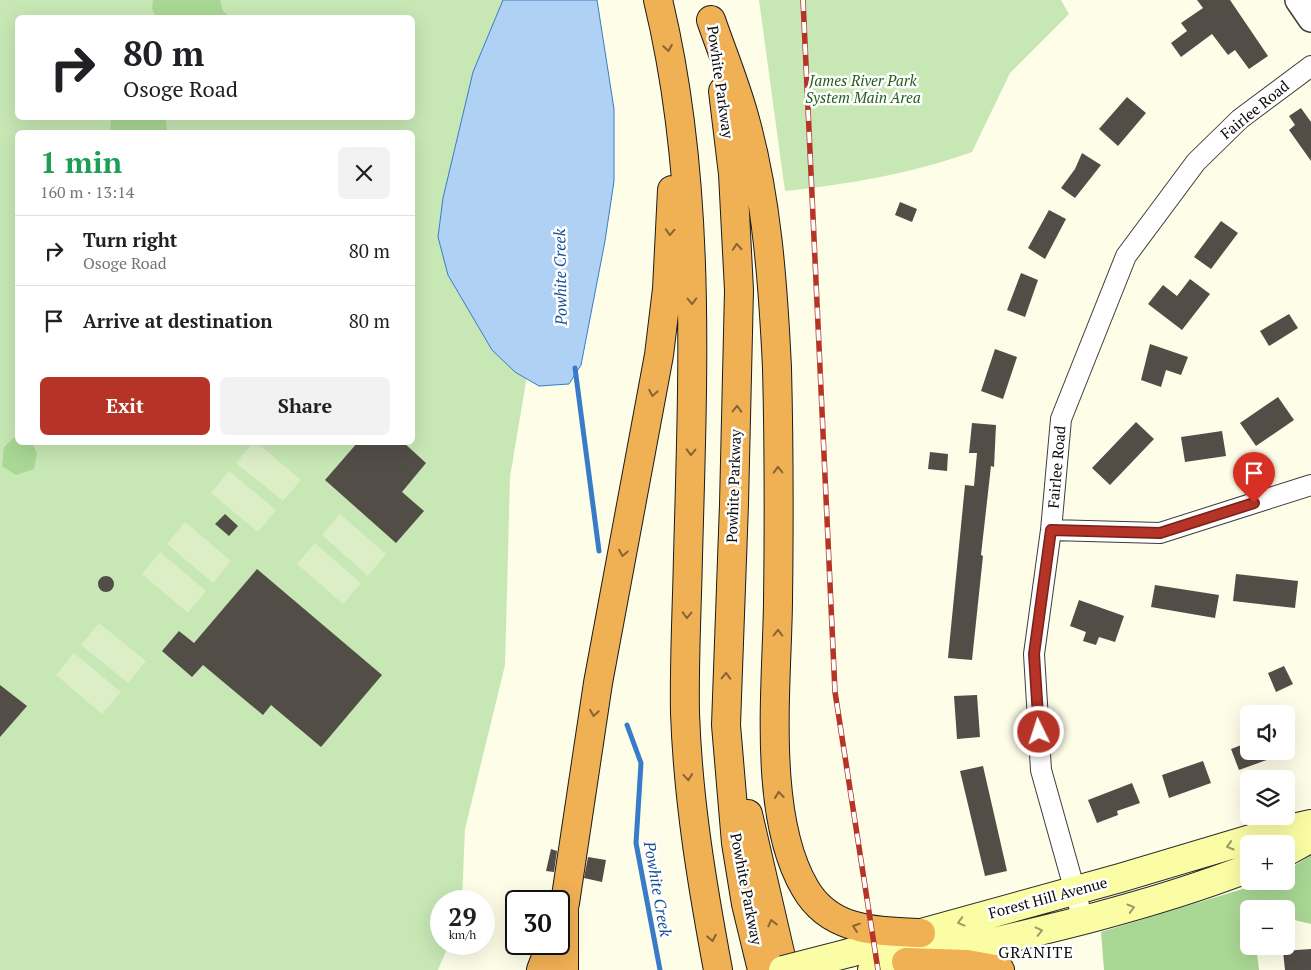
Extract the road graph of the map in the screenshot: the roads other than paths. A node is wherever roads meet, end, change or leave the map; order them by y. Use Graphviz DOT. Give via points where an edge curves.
graph roads {
  1 [pos="658,0"];
  2 [pos="1298,0"];
  3 [pos="709,10"];
  4 [pos="1311,19"];
  5 [pos="1311,66"];
  6 [pos="676,96"];
  7 [pos="1311,485"];
  8 [pos="1051,530"];
  9 [pos="726,725"];
  10 [pos="1311,824"];
  11 [pos="1311,838"];
  12 [pos="1295,847"];
  13 [pos="1240,871"];
  14 [pos="565,890"];
  15 [pos="1075,890"];
  16 [pos="1083,920"];
  17 [pos="921,933"];
  18 [pos="547,955"];
  19 [pos="563,955"];
  20 [pos="906,962"];
  21 [pos="541,970"];
  22 [pos="564,970"];
  23 [pos="718,970"];
  24 [pos="762,970"];
  25 [pos="784,970"];
  26 [pos="872,970"];
  27 [pos="1000,970"];
  1 -- 6 [label="highway, one-way"];
  2 -- 4 [label="street"];
  9 -- 3 [label="highway, Powhite Parkway, one-way" via="739,290 732,174 720,70"];
  17 -- 3 [label="highway, one-way" via="859,929 817,904 797,871 784,826 776,765 777,409 771,278 765,219 744,116"];
  5 -- 8 [label="street, Fairlee Road" via="1240,119 1196,162 1126,256 1060,419"];
  6 -- 14 [label="highway, one-way" via="667,289 660,355 598,683"];
  6 -- 23 [label="highway, one-way" via="692,267 687,755 694,835"];
  7 -- 8 [label="street" via="1160,533"];
  8 -- 15 [label="street, Fairlee Road" via="1034,654 1041,770"];
  9 -- 24 [label="highway, Powhite Parkway" via="736,843"];
  25 -- 9 [label="highway, one-way"];
  10 -- 15 [label="main road, Forest Hill Avenue, one-way"];
  11 -- 12 [label="main road"];
  16 -- 13 [label="main road, Forest Hill Avenue, one-way" via="1185,892"];
  15 -- 16 [label="street, Fairlee Road"];
  15 -- 17 [label="main road, Forest Hill Avenue, one-way"];
  20 -- 16 [label="main road, Forest Hill Avenue, one-way"];
  17 -- 25 [label="main road, Forest Hill Avenue, bridge"];
  18 -- 21 [label="highway"];
  19 -- 22 [label="highway"];
  20 -- 26 [label="main road, Forest Hill Avenue"];
  20 -- 27 [label="highway" via="967,964"];
}
